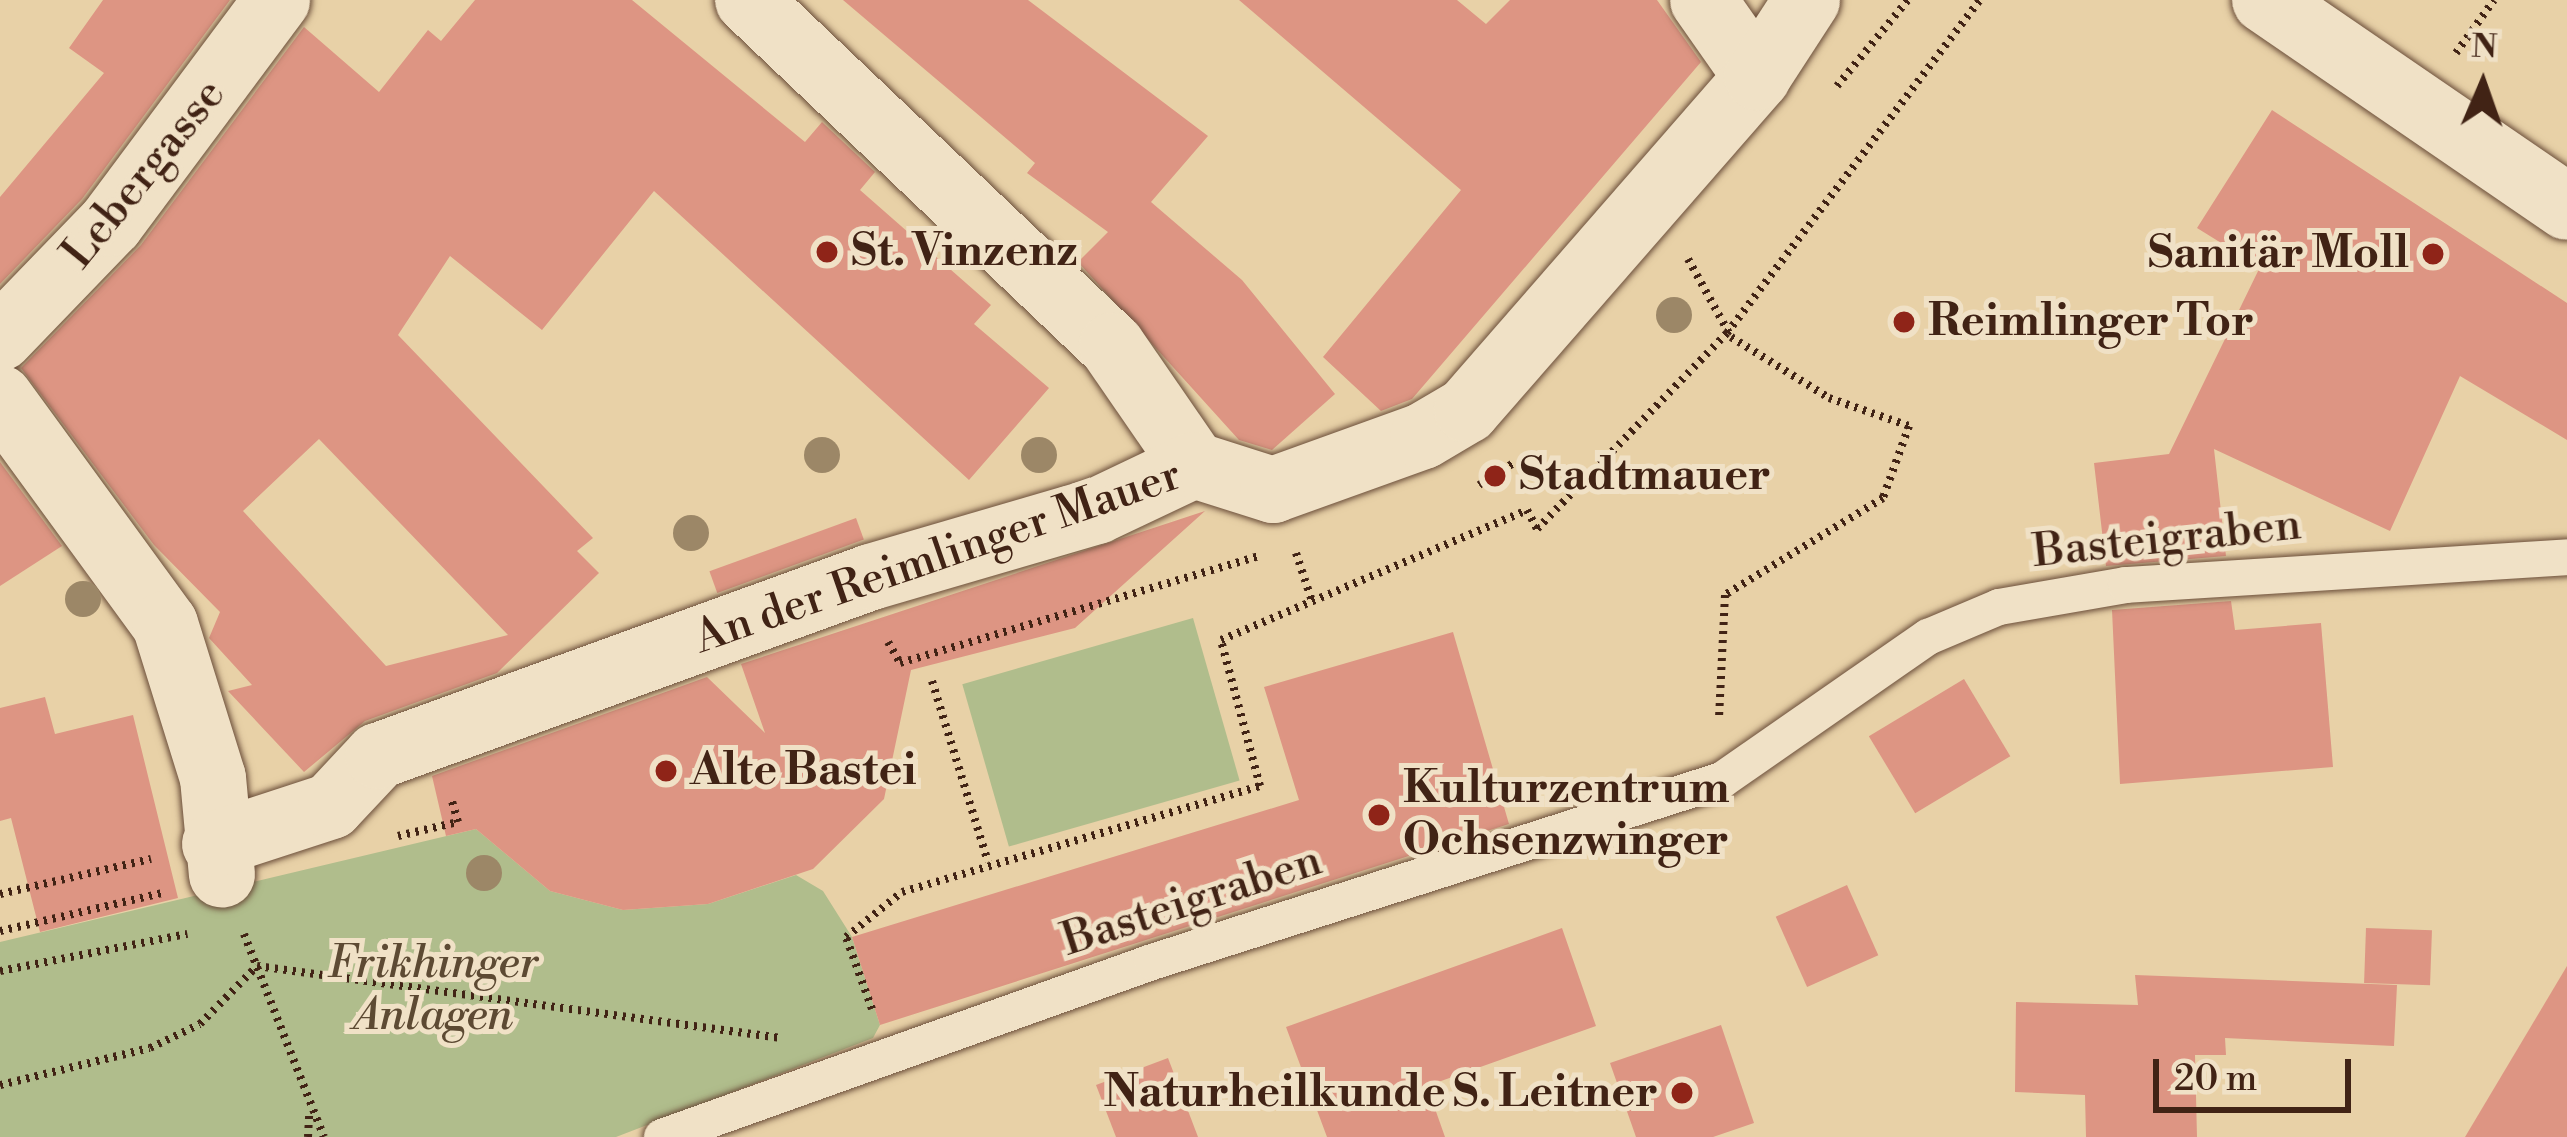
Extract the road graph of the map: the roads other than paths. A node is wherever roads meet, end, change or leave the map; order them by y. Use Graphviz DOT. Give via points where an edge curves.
graph roads {
  1 [pos="277,0"];
  2 [pos="748,0"];
  3 [pos="1702,0"];
  4 [pos="1808,0"];
  5 [pos="2265,0"];
  6 [pos="1757,77"];
  7 [pos="2567,207"];
  8 [pos="0,338"];
  9 [pos="0,398"];
  10 [pos="1194,465"];
  11 [pos="2567,557"];
  12 [pos="662,1137"];
  1 -- 8 [label="street, Lebergasse" via="111,223"];
  2 -- 10 [label="street" via="1112,346"];
  3 -- 6 [label="street"];
  4 -- 6 [label="street, An der Reimlinger Mauer"];
  5 -- 7 [label="street"];
  6 -- 10 [label="street, An der Reimlinger Mauer" via="1467,410 1393,451 1273,490"];
  9 -- 10 [label="street, An der Reimlinger Mauer" via="165,624 212,778 223,899 378,756 871,577 1097,511"];
  11 -- 12 [label="lane, Basteigraben" via="2126,585 1999,607 1928,637 1722,780"];
}
